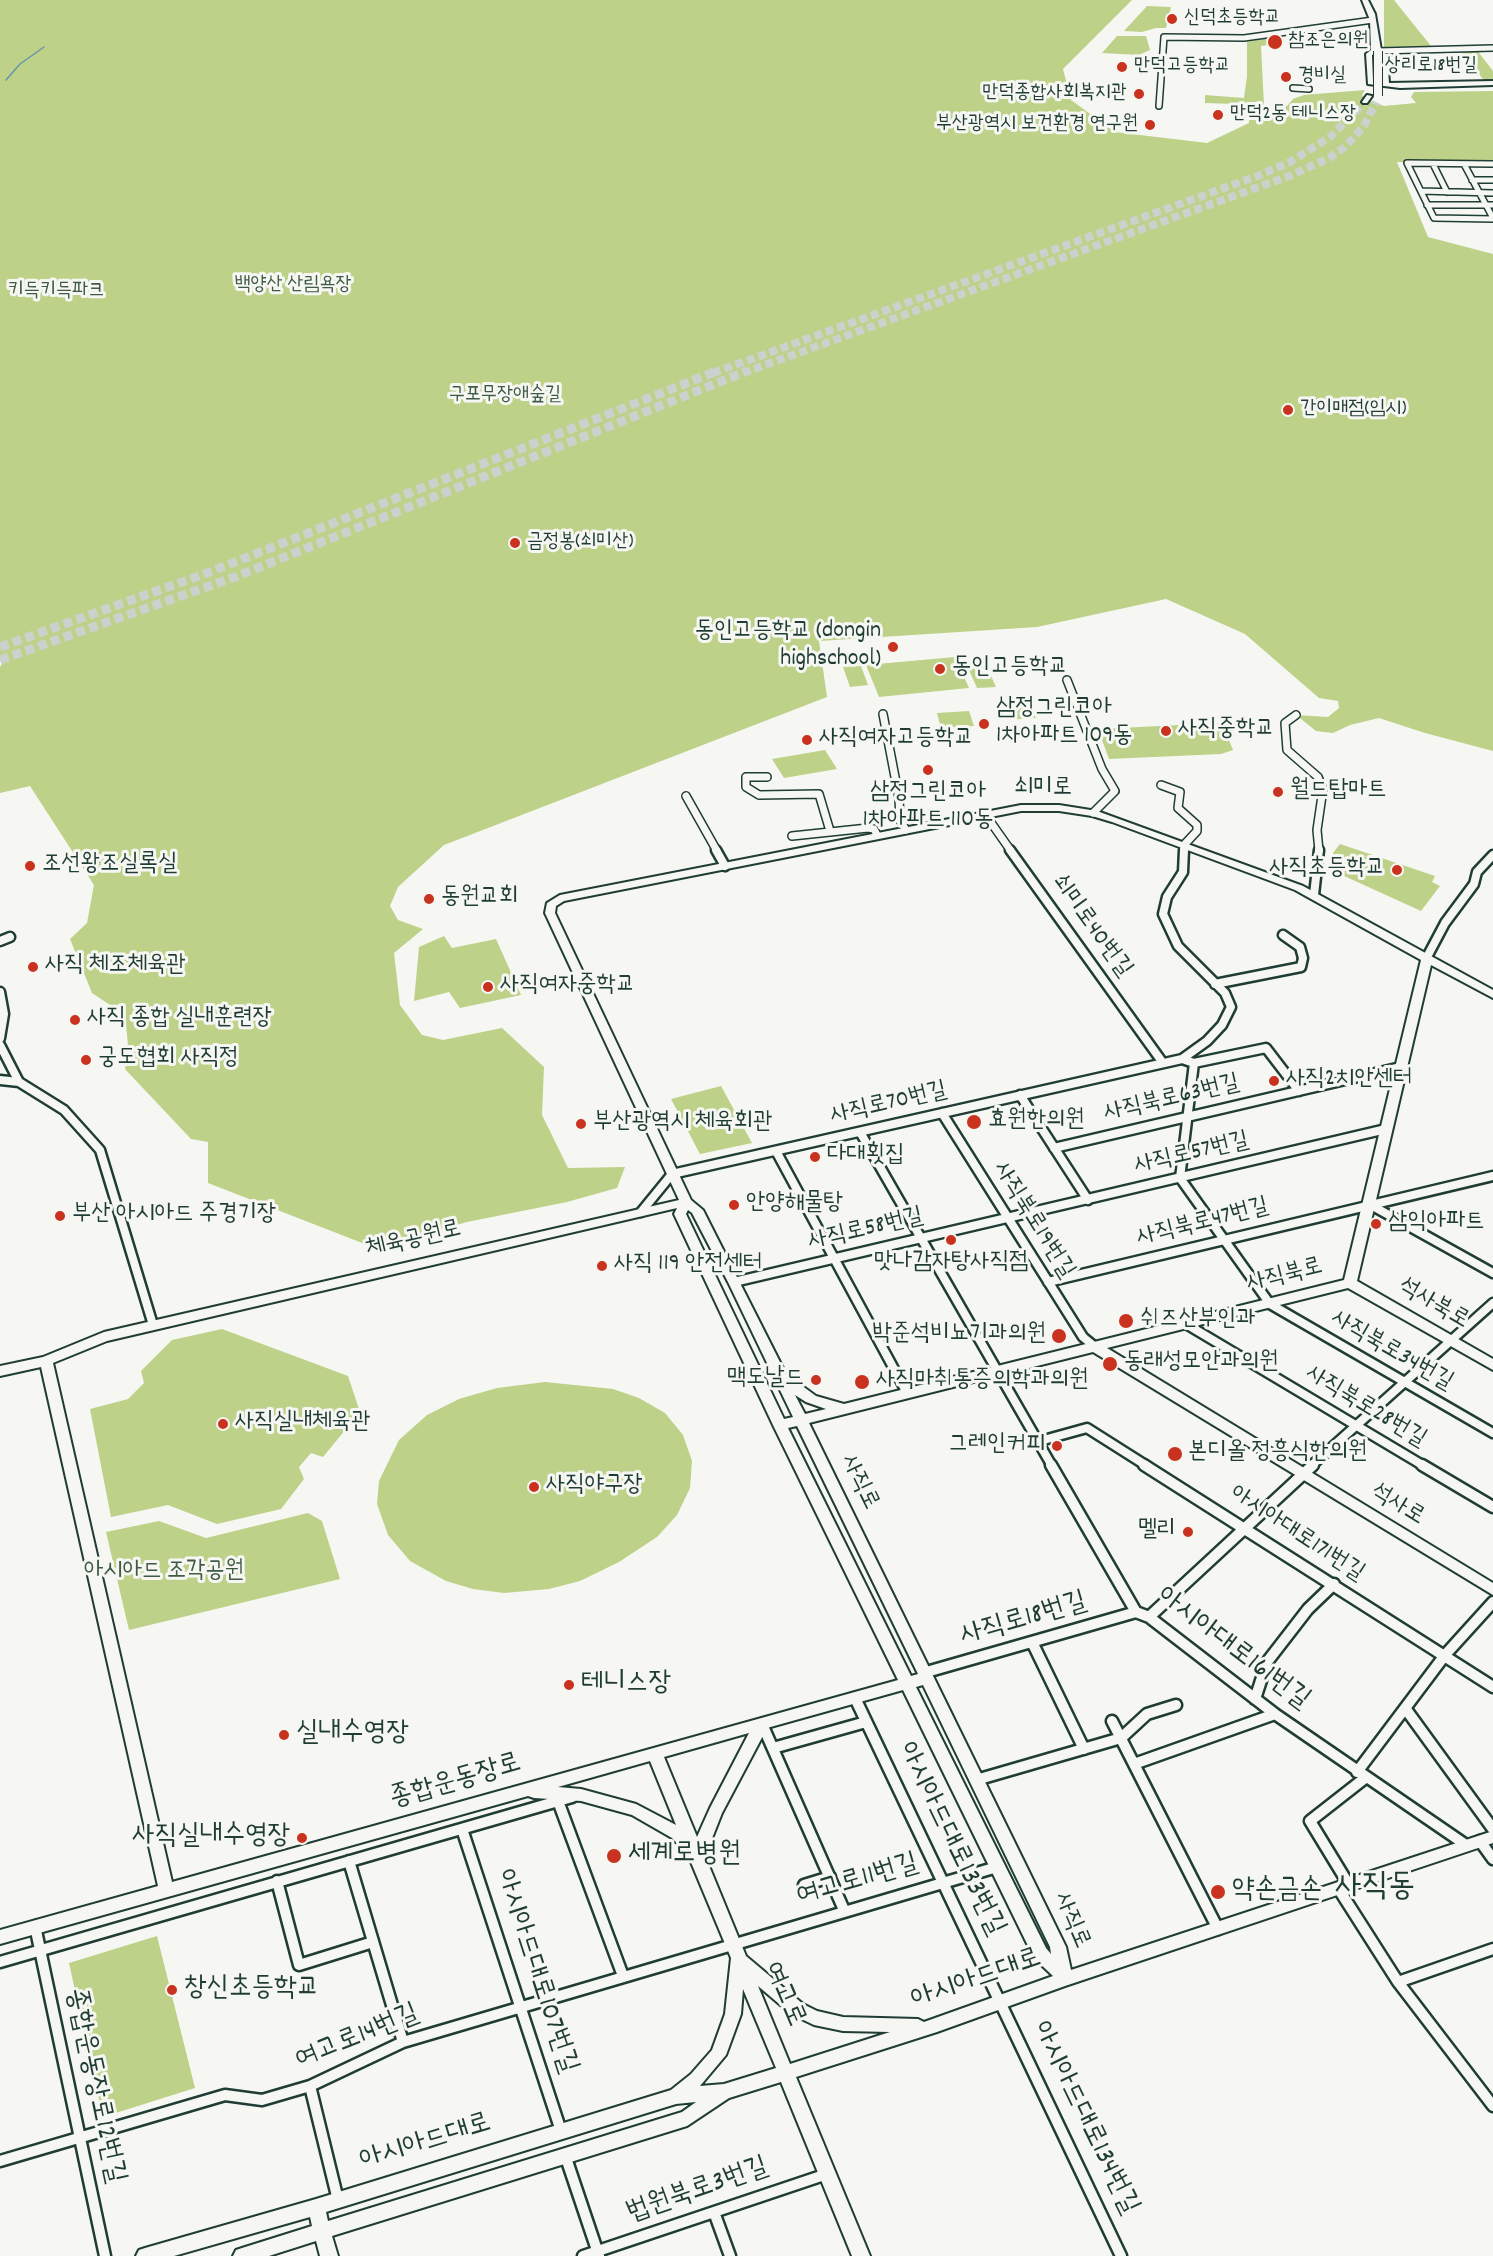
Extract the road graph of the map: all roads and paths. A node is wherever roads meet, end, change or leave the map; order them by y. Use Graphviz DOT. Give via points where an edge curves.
graph roads {
  1 [pos="1365,0"];
  2 [pos="1373,20"];
  3 [pos="1493,48"];
  4 [pos="1376,51"];
  5 [pos="1493,82"];
  6 [pos="1386,85"];
  7 [pos="1293,88"];
  8 [pos="1309,89"];
  9 [pos="1367,99"];
  10 [pos="1377,99"];
  11 [pos="1159,106"];
  12 [pos="1433,164"];
  13 [pos="1464,164"];
  14 [pos="1493,164"];
  15 [pos="1472,180"];
  16 [pos="1493,180"];
  17 [pos="1421,191"];
  18 [pos="1447,192"];
  19 [pos="1479,192"];
  20 [pos="1493,193"];
  21 [pos="1427,205"];
  22 [pos="1490,205"];
  23 [pos="1493,219"];
  24 [pos="1067,680"];
  25 [pos="883,714"];
  26 [pos="1296,715"];
  27 [pos="767,777"];
  28 [pos="1161,784"];
  29 [pos="819,794"];
  30 [pos="686,796"];
  31 [pos="1093,813"];
  32 [pos="985,814"];
  33 [pos="906,830"];
  34 [pos="831,831"];
  35 [pos="792,836"];
  36 [pos="877,836"];
  37 [pos="1184,845"];
  38 [pos="1493,855"];
  39 [pos="725,866"];
  40 [pos="1314,895"];
  41 [pos="561,898"];
  42 [pos="1283,935"];
  43 [pos="10,937"];
  44 [pos="0,941"];
  45 [pos="1427,957"];
  46 [pos="1215,984"];
  47 [pos="0,992"];
  48 [pos="1493,995"];
  49 [pos="0,1038"];
  50 [pos="0,1045"];
  51 [pos="1182,1059"];
  52 [pos="1163,1063"];
  53 [pos="1194,1063"];
  54 [pos="1401,1067"];
  55 [pos="0,1080"];
  56 [pos="19,1082"];
  57 [pos="1299,1091"];
  58 [pos="1020,1095"];
  59 [pos="942,1113"];
  60 [pos="1188,1117"];
  61 [pos="1386,1129"];
  62 [pos="860,1132"];
  63 [pos="1054,1148"];
  64 [pos="776,1151"];
  65 [pos="672,1174"];
  66 [pos="1493,1176"];
  67 [pos="1180,1178"];
  68 [pos="1088,1200"];
  69 [pos="686,1202"];
  70 [pos="1369,1204"];
  71 [pos="641,1212"];
  72 [pos="1006,1219"];
  73 [pos="922,1238"];
  74 [pos="1224,1239"];
  75 [pos="834,1259"];
  76 [pos="1493,1273"];
  77 [pos="734,1282"];
  78 [pos="1048,1282"];
  79 [pos="1350,1283"];
  80 [pos="1493,1303"];
  81 [pos="1270,1304"];
  82 [pos="1186,1324"];
  83 [pos="153,1325"];
  84 [pos="1128,1338"];
  85 [pos="1451,1341"];
  86 [pos="1094,1346"];
  87 [pos="46,1361"];
  88 [pos="1124,1364"];
  89 [pos="1493,1365"];
  90 [pos="999,1370"];
  91 [pos="0,1371"];
  92 [pos="776,1371"];
  93 [pos="1405,1382"];
  94 [pos="907,1393"];
  95 [pos="844,1408"];
  96 [pos="800,1420"];
  97 [pos="780,1425"];
  98 [pos="1356,1425"];
  99 [pos="1493,1433"];
  100 [pos="1040,1442"];
  101 [pos="1302,1474"];
  102 [pos="1493,1507"];
  103 [pos="1245,1527"];
  104 [pos="1335,1584"];
  105 [pos="1493,1590"];
  106 [pos="1493,1602"];
  107 [pos="1136,1612"];
  108 [pos="1149,1617"];
  109 [pos="1032,1642"];
  110 [pos="1445,1655"];
  111 [pos="924,1675"];
  112 [pos="906,1683"];
  113 [pos="1493,1687"];
  114 [pos="855,1698"];
  115 [pos="1254,1698"];
  116 [pos="1176,1705"];
  117 [pos="1405,1708"];
  118 [pos="1275,1714"];
  119 [pos="1112,1721"];
  120 [pos="866,1722"];
  121 [pos="762,1724"];
  122 [pos="1121,1738"];
  123 [pos="773,1748"];
  124 [pos="1084,1749"];
  125 [pos="655,1754"];
  126 [pos="1134,1764"];
  127 [pos="1361,1775"];
  128 [pos="976,1780"];
  129 [pos="524,1791"];
  130 [pos="581,1795"];
  131 [pos="558,1801"];
  132 [pos="462,1829"];
  133 [pos="1493,1829"];
  134 [pos="1480,1841"];
  135 [pos="697,1856"];
  136 [pos="1493,1859"];
  137 [pos="349,1861"];
  138 [pos="997,1867"];
  139 [pos="830,1877"];
  140 [pos="277,1881"];
  141 [pos="944,1883"];
  142 [pos="804,1886"];
  143 [pos="1344,1887"];
  144 [pos="166,1889"];
  145 [pos="844,1910"];
  146 [pos="35,1926"];
  147 [pos="1218,1929"];
  148 [pos="3,1935"];
  149 [pos="374,1942"];
  150 [pos="40,1949"];
  151 [pos="1493,1949"];
  152 [pos="735,1951"];
  153 [pos="0,1962"];
  154 [pos="623,1976"];
  155 [pos="1065,1979"];
  156 [pos="1398,1982"];
  157 [pos="1000,2003"];
  158 [pos="520,2007"];
  159 [pos="937,2025"];
  160 [pos="403,2042"];
  161 [pos="786,2073"];
  162 [pos="310,2086"];
  163 [pos="724,2092"];
  164 [pos="676,2096"];
  165 [pos="1493,2106"];
  166 [pos="561,2131"];
  167 [pos="79,2136"];
  168 [pos="565,2155"];
  169 [pos="0,2161"];
  170 [pos="827,2174"];
  171 [pos="338,2200"];
  172 [pos="316,2207"];
  173 [pos="714,2212"];
  174 [pos="322,2230"];
  175 [pos="599,2254"];
  176 [pos="105,2256"];
  177 [pos="145,2256"];
  178 [pos="242,2256"];
  179 [pos="329,2256"];
  180 [pos="583,2256"];
  181 [pos="730,2256"];
  182 [pos="861,2256"];
  183 [pos="1121,2256"];
  1 -- 2 [label="main road"];
  2 -- 4 [label="main road"];
  2 -- 11 [label="street" via="1244,38 1164,37"];
  3 -- 4 [label="street"];
  4 -- 6 [label="main road" via="1384,55"];
  4 -- 6 [label="main road, 상리로18번길" via="1369,54 1370,83"];
  4 -- 9 [label="main road, bridge" via="1374,84"];
  4 -- 10 [label="main road, bridge"];
  5 -- 6 [label="main road, 상리로18번길"];
  7 -- 8 [label="street"];
  12 -- 13 [label="street"];
  12 -- 17 [label="street" via="1407,163"];
  12 -- 18 [label="street"];
  13 -- 14 [label="street"];
  13 -- 15 [label="street"];
  15 -- 16 [label="street"];
  15 -- 19 [label="street"];
  17 -- 18 [label="street"];
  17 -- 21 [label="street"];
  18 -- 19 [label="street"];
  19 -- 20 [label="street"];
  19 -- 22 [label="street"];
  21 -- 22 [label="street"];
  21 -- 23 [label="street" via="1434,218"];
  22 -- 23 [label="street"];
  24 -- 31 [label="street" via="1102,770 1115,791"];
  25 -- 33 [label="street" via="900,820"];
  26 -- 40 [label="street" via="1285,723 1287,750 1318,777 1323,789"];
  27 -- 29 [label="street" via="746,777 746,787 759,795"];
  28 -- 37 [label="street" via="1180,792 1178,808 1197,825 1197,831"];
  29 -- 34 [label="street"];
  30 -- 39 [label="street"];
  31 -- 32 [label="main road, 쇠미로" via="1051,807"];
  31 -- 37 [label="main road, 쇠미로"];
  32 -- 33 [label="main road, 쇠미로"];
  32 -- 52 [label="street, 쇠미로40번길"];
  33 -- 36 [label="main road, 쇠미로"];
  34 -- 35 [label="street"];
  34 -- 36 [label="street" via="868,828 874,829"];
  36 -- 39 [label="main road, 쇠미로"];
  37 -- 40 [label="main road, 쇠미로"];
  37 -- 46 [label="street" via="1183,872 1167,897 1163,914 1178,946"];
  38 -- 45 [label="street" via="1477,872 1474,884 1445,922"];
  39 -- 41 [label="main road, 쇠미로"];
  40 -- 45 [label="main road, 쇠미로"];
  41 -- 65 [label="main road, 사직로" via="551,905 550,913"];
  42 -- 46 [label="street" via="1300,947 1301,967"];
  43 -- 44 [label="street"];
  45 -- 48 [label="main road, 쇠미로"];
  45 -- 54 [label="main road, 사직북로"];
  46 -- 51 [label="street" via="1230,1000 1229,1013 1207,1041"];
  47 -- 49 [label="street" via="4,1014"];
  50 -- 56 [label="street"];
  51 -- 52 [label="street, 사직로70번길"];
  51 -- 53 [label="street"];
  52 -- 58 [label="street, 사직로70번길"];
  53 -- 57 [label="street" via="1266,1048"];
  53 -- 60 [label="street"];
  54 -- 57 [label="street, 사직북로63번길"];
  54 -- 61 [label="main road, 사직북로"];
  55 -- 56 [label="street"];
  56 -- 83 [label="street" via="64,1110 100,1150"];
  57 -- 60 [label="street, 사직북로63번길"];
  58 -- 59 [label="street, 사직로70번길"];
  58 -- 63 [label="street"];
  59 -- 62 [label="street, 사직로70번길"];
  59 -- 72 [label="street, 사직북로19번길"];
  60 -- 63 [label="street, 사직북로63번길"];
  60 -- 67 [label="street"];
  61 -- 67 [label="street, 사직로57번길"];
  61 -- 70 [label="main road, 사직북로"];
  62 -- 64 [label="street, 사직로70번길"];
  62 -- 73 [label="street, 아시아대로161번길"];
  63 -- 68 [label="street"];
  64 -- 65 [label="street, 사직로70번길"];
  64 -- 75 [label="street"];
  65 -- 69 [label="main road, 사직로"];
  65 -- 71 [label="street"];
  66 -- 70 [label="street, 사직북로47번길"];
  67 -- 68 [label="street, 사직로57번길"];
  67 -- 74 [label="street"];
  68 -- 72 [label="street, 사직로57번길"];
  69 -- 71 [label="main road, 체육공원로"];
  69 -- 77 [label="main road, 사직로" via="697,1210"];
  69 -- 97 [label="main road, 사직로" via="680,1214"];
  70 -- 74 [label="street, 사직북로47번길"];
  70 -- 76 [label="street"];
  70 -- 79 [label="main road, 사직북로"];
  71 -- 83 [label="main road, 체육공원로"];
  72 -- 73 [label="street, 사직로58번길"];
  72 -- 78 [label="street, 사직북로19번길"];
  73 -- 75 [label="street, 사직로58번길"];
  73 -- 90 [label="street, 아시아대로161번길"];
  74 -- 78 [label="street, 사직북로47번길"];
  74 -- 81 [label="street"];
  75 -- 77 [label="street, 사직로58번길"];
  75 -- 94 [label="street"];
  77 -- 92 [label="main road, 사직로"];
  78 -- 86 [label="street, 사직북로19번길" via="1083,1337"];
  79 -- 81 [label="main road, 사직북로"];
  79 -- 85 [label="main road, 석사북로"];
  80 -- 85 [label="street"];
  81 -- 82 [label="main road, 사직북로"];
  81 -- 93 [label="street, 사직북로34번길"];
  82 -- 84 [label="main road, 사직북로"];
  82 -- 98 [label="street, 사직북로28번길"];
  83 -- 87 [label="main road, 체육공원로" via="104,1337"];
  84 -- 86 [label="main road, 사직북로"];
  84 -- 88 [label="main road"];
  85 -- 89 [label="main road, 석사북로"];
  85 -- 93 [label="street"];
  86 -- 88 [label="main road, 석사로"];
  86 -- 90 [label="main road, 사직북로"];
  87 -- 91 [label="main road, 체육공원로"];
  87 -- 144 [label="main road"];
  88 -- 101 [label="main road, 석사로"];
  90 -- 94 [label="main road, 사직북로"];
  90 -- 100 [label="street, 아시아대로161번길"];
  92 -- 95 [label="main road" via="798,1392"];
  92 -- 96 [label="main road, 사직로"];
  93 -- 98 [label="street"];
  93 -- 99 [label="street, 사직북로34번길"];
  94 -- 95 [label="main road, 사직북로"];
  95 -- 96 [label="main road, 사직북로"];
  96 -- 97 [label="main road, 사직북로"];
  96 -- 111 [label="main road, 사직로"];
  97 -- 112 [label="main road, 사직로"];
  98 -- 101 [label="street"];
  98 -- 102 [label="street, 사직북로28번길"];
  100 -- 103 [label="street, 아시아대로171번길" via="1087,1428"];
  100 -- 107 [label="street, 아시아대로161번길"];
  101 -- 103 [label="street"];
  101 -- 105 [label="main road, 석사로"];
  103 -- 104 [label="street, 아시아대로171번길"];
  103 -- 108 [label="street"];
  104 -- 110 [label="street, 아시아대로171번길"];
  104 -- 115 [label="street" via="1308,1610 1267,1662"];
  106 -- 110 [label="street"];
  107 -- 108 [label="street, 아시아대로161번길"];
  107 -- 109 [label="street, 사직로18번길"];
  108 -- 115 [label="street, 아시아대로161번길"];
  109 -- 111 [label="street, 사직로18번길"];
  109 -- 124 [label="street"];
  110 -- 113 [label="street, 아시아대로171번길"];
  110 -- 117 [label="street"];
  111 -- 112 [label="main road, 종합운동장로"];
  111 -- 128 [label="main road, 사직로"];
  112 -- 114 [label="main road, 종합운동장로"];
  112 -- 138 [label="main road, 사직로"];
  114 -- 120 [label="street, 아시아드대로133번길"];
  114 -- 121 [label="main road, 종합운동장로"];
  115 -- 118 [label="street, 아시아대로161번길"];
  116 -- 122 [label="street" via="1147,1714"];
  117 -- 127 [label="street"];
  117 -- 133 [label="street"];
  118 -- 126 [label="street"];
  118 -- 127 [label="street, 아시아대로161번길"];
  119 -- 122 [label="street"];
  120 -- 123 [label="street"];
  120 -- 141 [label="street, 아시아드대로133번길"];
  121 -- 123 [label="street"];
  121 -- 125 [label="main road, 종합운동장로"];
  121 -- 135 [label="main road" via="715,1812"];
  122 -- 124 [label="street"];
  122 -- 126 [label="street"];
  123 -- 139 [label="street"];
  124 -- 128 [label="street"];
  125 -- 129 [label="main road, 종합운동장로"];
  125 -- 135 [label="main road, 여고로"];
  126 -- 147 [label="street"];
  127 -- 134 [label="street, 아시아대로161번길"];
  127 -- 143 [label="street" via="1310,1821"];
  128 -- 155 [label="main road, 사직로" via="1058,1947"];
  129 -- 130 [label="main road"];
  129 -- 144 [label="main road, 종합운동장로"];
  130 -- 131 [label="street, 종합운동장로"];
  130 -- 135 [label="main road" via="636,1810 676,1833"];
  131 -- 132 [label="street, 종합운동장로"];
  131 -- 154 [label="street"];
  132 -- 137 [label="street, 종합운동장로"];
  132 -- 158 [label="street, 아시아드대로107번길"];
  134 -- 136 [label="street"];
  134 -- 143 [label="main road, 아시아드대로"];
  135 -- 152 [label="main road, 여고로"];
  137 -- 140 [label="street, 종합운동장로"];
  137 -- 149 [label="street"];
  138 -- 141 [label="street, 여고로11번길"];
  138 -- 155 [label="main road, 사직로" via="1040,1953"];
  139 -- 142 [label="street"];
  139 -- 145 [label="street"];
  140 -- 149 [label="street" via="299,1965"];
  140 -- 150 [label="street, 종합운동장로"];
  141 -- 145 [label="street, 여고로11번길"];
  141 -- 157 [label="street, 아시아드대로133번길"];
  143 -- 147 [label="main road, 아시아드대로"];
  143 -- 156 [label="street"];
  144 -- 146 [label="main road, 종합운동장로"];
  145 -- 152 [label="street, 여고로11번길"];
  146 -- 148 [label="main road, 종합운동장로"];
  146 -- 150 [label="street, 종합운동장로12번길"];
  147 -- 155 [label="main road, 아시아드대로"];
  149 -- 160 [label="street"];
  150 -- 153 [label="street, 종합운동장로"];
  150 -- 167 [label="street, 종합운동장로12번길"];
  151 -- 156 [label="street"];
  152 -- 154 [label="street, 여고로14번길"];
  152 -- 159 [label="main road" via="797,2009 814,2018 891,2027"];
  152 -- 161 [label="main road, 여고로"];
  152 -- 164 [label="main road" via="733,2014 726,2037 718,2055"];
  154 -- 158 [label="street, 여고로14번길"];
  155 -- 157 [label="main road, 아시아드대로"];
  156 -- 165 [label="street"];
  157 -- 159 [label="main road, 아시아드대로"];
  157 -- 183 [label="street, 아시아드대로134번길"];
  158 -- 160 [label="street, 여고로14번길"];
  158 -- 166 [label="street, 아시아드대로107번길"];
  159 -- 161 [label="main road, 아시아드대로"];
  160 -- 162 [label="street, 여고로14번길"];
  161 -- 163 [label="main road, 아시아드대로"];
  161 -- 170 [label="main road, 여고로"];
  162 -- 167 [label="street, 여고로14번길" via="262,2100 225,2095"];
  162 -- 171 [label="street"];
  163 -- 164 [label="main road, 아시아드대로"];
  163 -- 168 [label="main road, 아시아드대로" via="687,2118"];
  164 -- 166 [label="main road, 아시아드대로"];
  166 -- 171 [label="main road, 아시아드대로"];
  167 -- 169 [label="street, 여고로14번길"];
  167 -- 176 [label="street, 종합운동장로12번길"];
  168 -- 174 [label="main road, 아시아드대로"];
  168 -- 175 [label="street"];
  170 -- 173 [label="street, 법원북로3번길"];
  170 -- 182 [label="main road, 여고로"];
  171 -- 172 [label="main road, 아시아드대로"];
  172 -- 174 [label="main road"];
  172 -- 177 [label="main road, 아시아드대로"];
  173 -- 175 [label="street, 법원북로3번길"];
  173 -- 181 [label="street"];
  174 -- 178 [label="main road, 아시아드대로"];
  174 -- 179 [label="main road"];
  175 -- 180 [label="street, 법원북로3번길"];
}
